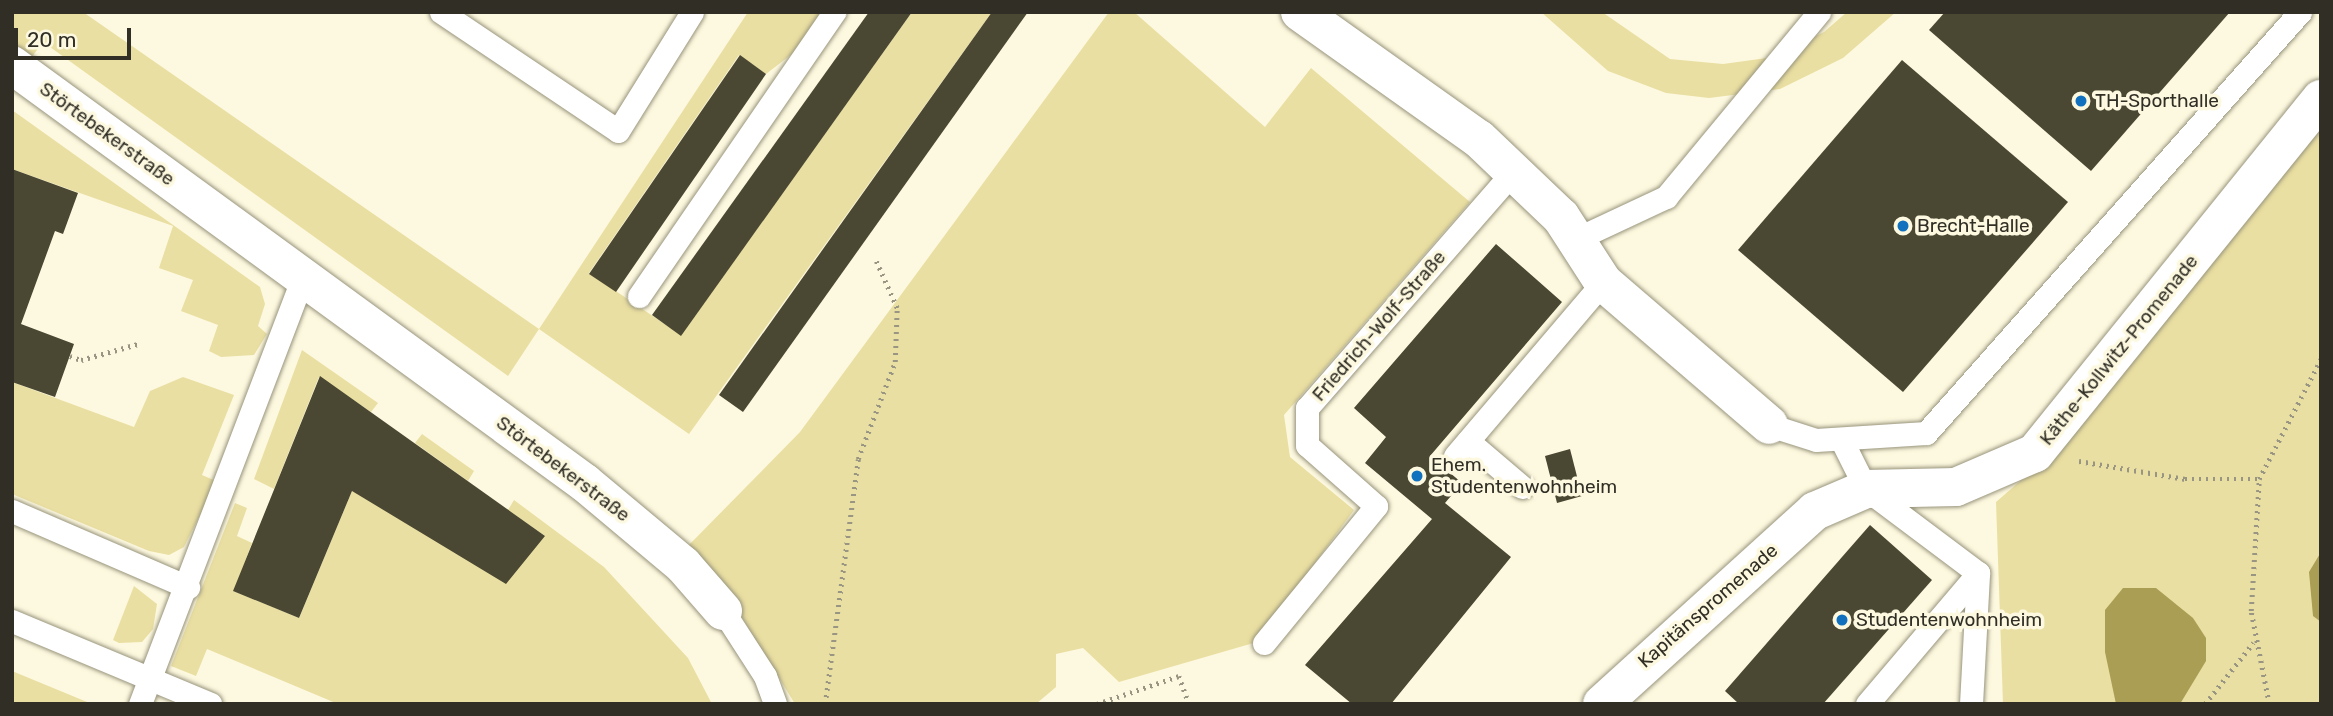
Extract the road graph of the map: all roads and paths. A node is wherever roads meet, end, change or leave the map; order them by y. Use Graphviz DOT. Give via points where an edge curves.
graph roads {
  1 [pos="441,12"];
  2 [pos="692,12"];
  3 [pos="834,12"];
  4 [pos="1300,12"];
  5 [pos="1819,12"];
  6 [pos="2300,12"];
  7 [pos="12,65"];
  8 [pos="2321,99"];
  9 [pos="1514,172"];
  10 [pos="1574,240"];
  11 [pos="876,261"];
  12 [pos="303,278"];
  13 [pos="1603,282"];
  14 [pos="639,296"];
  15 [pos="138,344"];
  16 [pos="70,356"];
  17 [pos="2321,359"];
  18 [pos="1769,425"];
  19 [pos="1842,441"];
  20 [pos="2035,453"];
  21 [pos="2259,479"];
  22 [pos="1522,487"];
  23 [pos="1866,489"];
  24 [pos="12,511"];
  25 [pos="1816,511"];
  26 [pos="1978,573"];
  27 [pos="188,587"];
  28 [pos="723,611"];
  29 [pos="12,621"];
  30 [pos="1264,643"];
  31 [pos="2254,643"];
  32 [pos="150,678"];
  33 [pos="140,704"];
  34 [pos="210,704"];
  35 [pos="775,704"];
  36 [pos="825,704"];
  37 [pos="1097,704"];
  38 [pos="1189,704"];
  39 [pos="1602,704"];
  40 [pos="1867,704"];
  41 [pos="1971,704"];
  42 [pos="2205,704"];
  43 [pos="2269,704"];
  1 -- 2 [label="lane" via="618,131"];
  3 -- 14 [label="lane"];
  4 -- 9 [label="street" via="1436,105"];
  5 -- 10 [label="lane" via="1666,197"];
  6 -- 19 [label="lane" via="1926,433"];
  7 -- 12 [label="street, Störtebekerstraße"];
  8 -- 20 [label="street, Käthe-Kollwitz-Promenade"];
  9 -- 10 [label="street"];
  9 -- 30 [label="lane, Friedrich-Wolf-Straße" via="1307,408 1307,444 1376,506"];
  10 -- 13 [label="street"];
  11 -- 36 [label="path" via="897,308 895,362 858,459"];
  12 -- 27 [label="lane"];
  12 -- 28 [label="street, Störtebekerstraße" via="632,519"];
  13 -- 18 [label="street"];
  13 -- 22 [label="lane" via="1462,449"];
  15 -- 16 [label="path" via="80,360"];
  17 -- 21 [label="path"];
  18 -- 19 [label="lane" via="1802,439"];
  19 -- 23 [label="lane"];
  20 -- 21 [label="path" via="2185,479"];
  20 -- 23 [label="street, Käthe-Kollwitz-Promenade" via="1956,487"];
  21 -- 31 [label="path"];
  23 -- 25 [label="street, Käthe-Kollwitz-Promenade"];
  23 -- 26 [label="lane"];
  24 -- 27 [label="lane"];
  25 -- 39 [label="street, Kapitänspromenade"];
  26 -- 40 [label="lane"];
  26 -- 41 [label="lane"];
  27 -- 32 [label="lane"];
  28 -- 35 [label="lane, Störtebekerstraße" via="765,676"];
  29 -- 32 [label="lane"];
  31 -- 42 [label="path"];
  31 -- 43 [label="path"];
  32 -- 33 [label="lane"];
  32 -- 34 [label="lane"];
  37 -- 38 [label="path" via="1179,676"];
}
